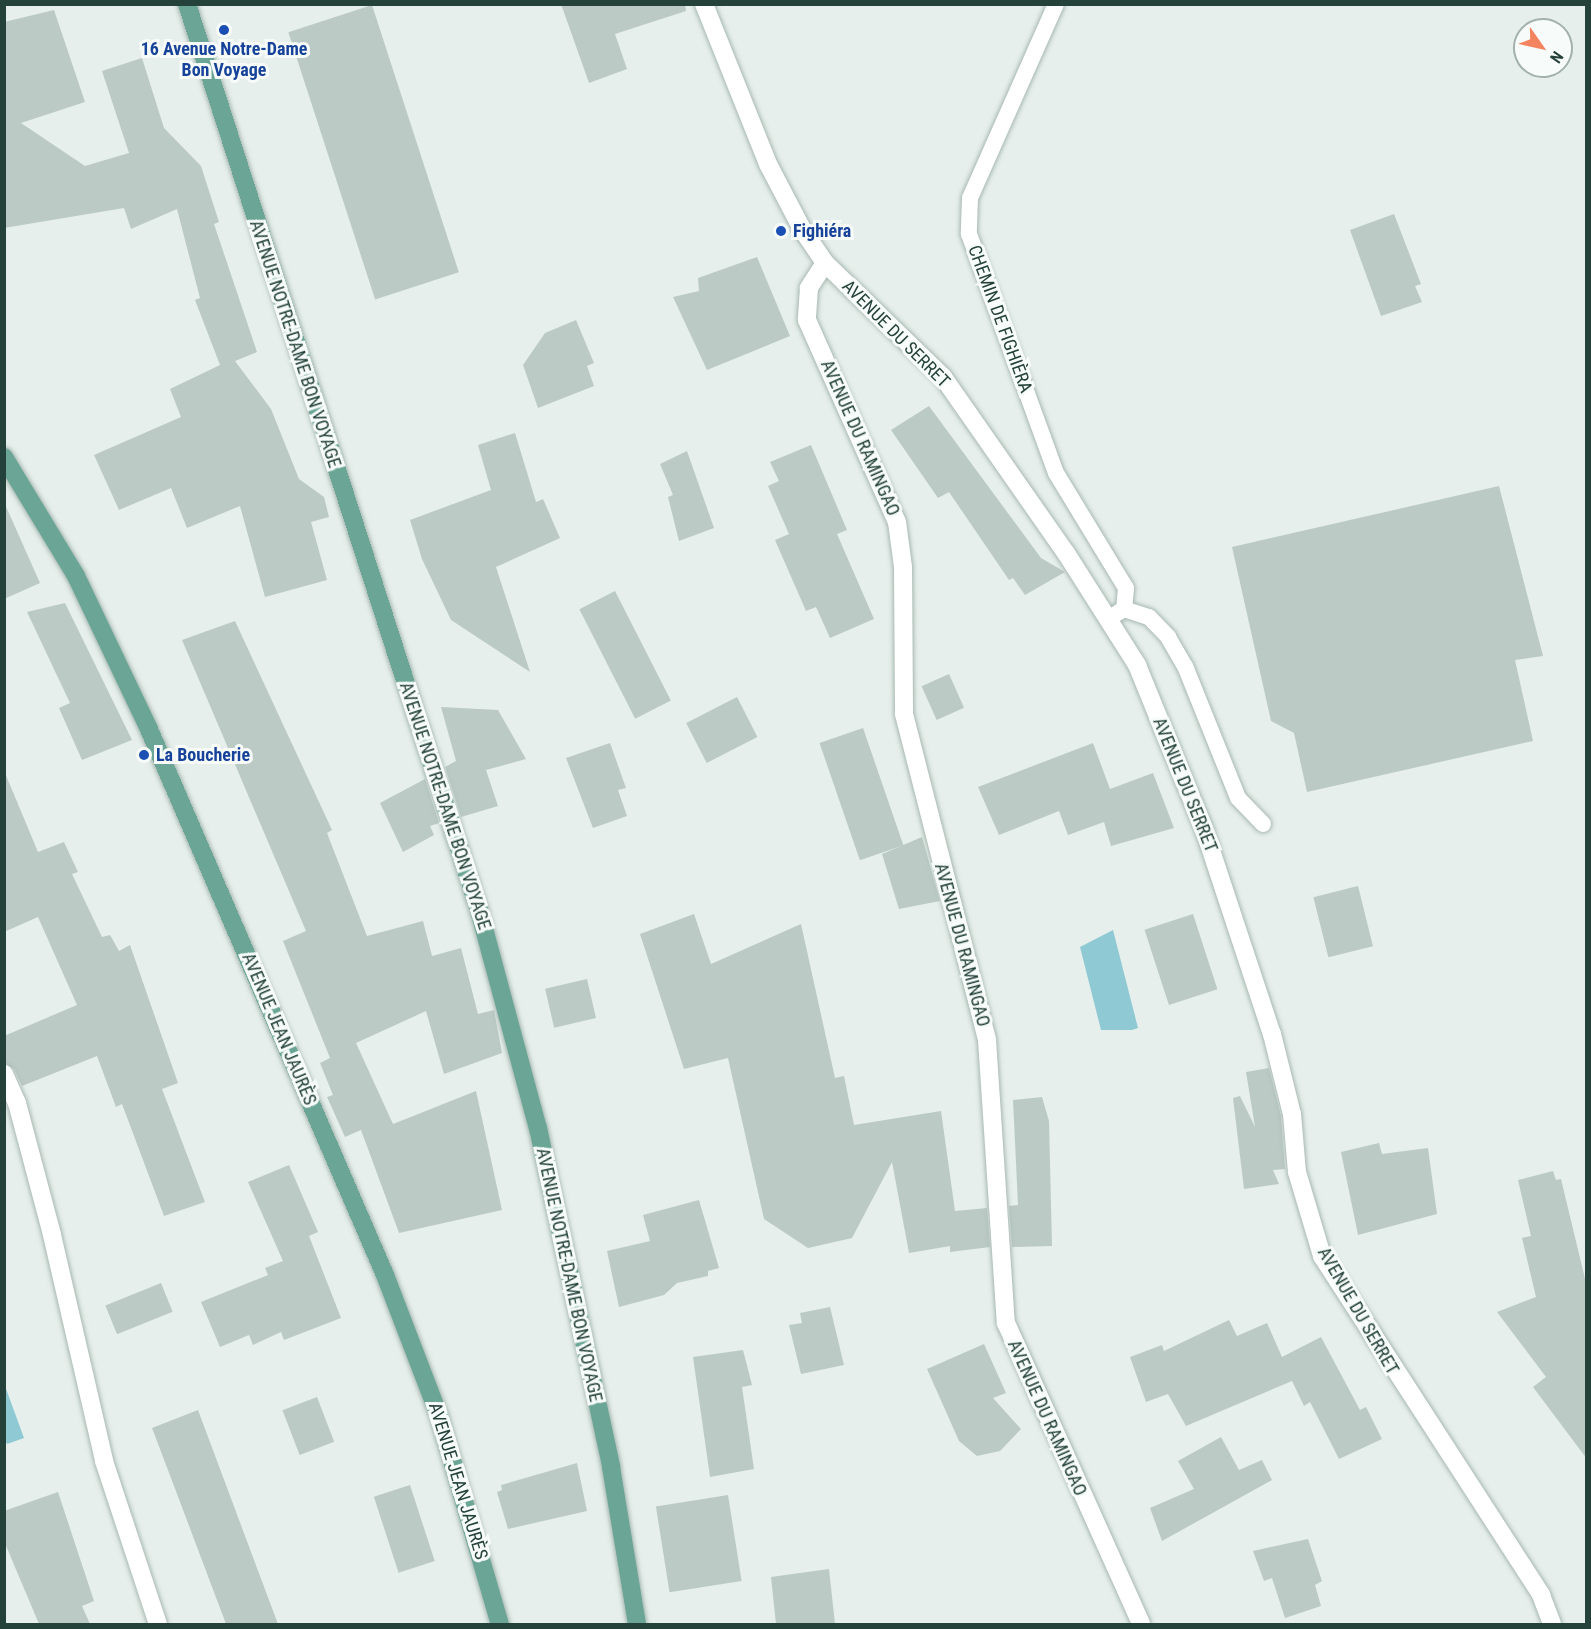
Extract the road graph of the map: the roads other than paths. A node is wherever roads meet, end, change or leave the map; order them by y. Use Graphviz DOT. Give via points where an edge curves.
graph roads {
  1 [pos="187,4"];
  2 [pos="705,4"];
  3 [pos="1056,4"];
  4 [pos="825,263"];
  5 [pos="4,457"];
  6 [pos="1124,609"];
  7 [pos="1108,619"];
  8 [pos="1263,824"];
  9 [pos="4,1074"];
  10 [pos="158,1624"];
  11 [pos="500,1624"];
  12 [pos="637,1624"];
  13 [pos="1142,1624"];
  14 [pos="1552,1624"];
  1 -- 12 [label="main road, AVENUE NOTRE-DAME BON VOYAGE" via="479,910 538,1128 611,1467"];
  2 -- 4 [label="street, AVENUE DU SERRET" via="768,164"];
  3 -- 6 [label="lane, CHEMIN DE FIGHIÈRA" via="970,198 969,234 1056,473 1126,588"];
  4 -- 7 [label="street, AVENUE DU SERRET" via="943,376"];
  4 -- 13 [label="street, AVENUE DU RAMINGAO" via="809,288 807,320 897,522 903,567 904,714 987,1040 1006,1323"];
  5 -- 11 [label="main road, AVENUE JEAN JAURÈS" via="76,576 148,727 390,1285 435,1406"];
  6 -- 7 [label="lane"];
  6 -- 8 [label="lane" via="1149,617 1168,637 1185,666 1238,798"];
  7 -- 14 [label="street, AVENUE DU SERRET" via="1137,665 1206,832 1272,1034 1292,1114 1297,1172 1322,1256 1541,1595"];
  9 -- 10 [label="street" via="17,1102 52,1235 104,1461"];
}
